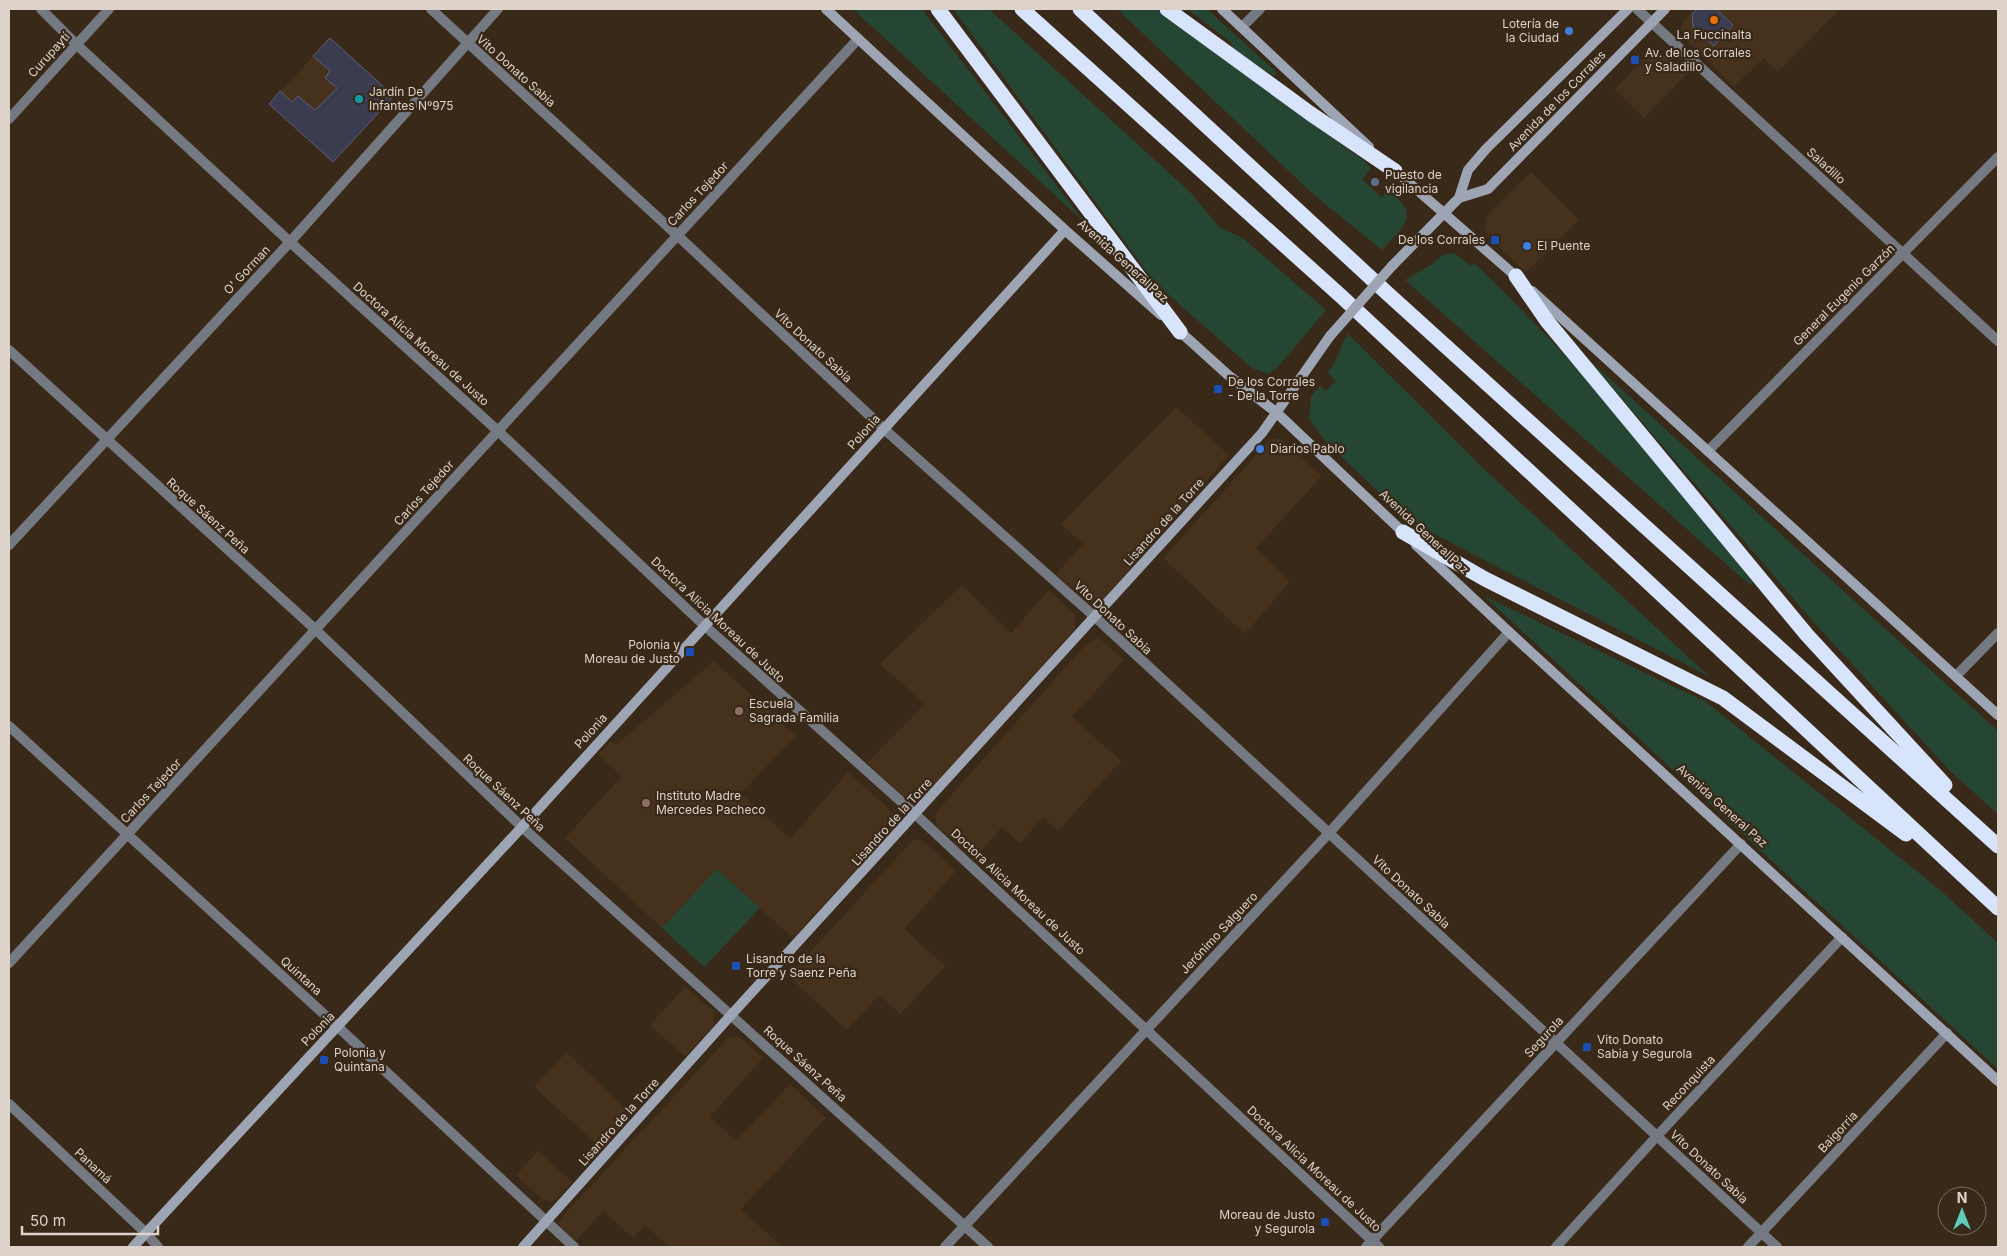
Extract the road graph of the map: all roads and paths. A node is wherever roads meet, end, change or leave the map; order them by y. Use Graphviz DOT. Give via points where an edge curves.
graph roads {
  1 [pos="41,9"];
  2 [pos="109,9"];
  3 [pos="431,9"];
  4 [pos="498,9"];
  5 [pos="826,9"];
  6 [pos="938,9"];
  7 [pos="1022,9"];
  8 [pos="1080,9"];
  9 [pos="1167,9"];
  10 [pos="1222,9"];
  11 [pos="1260,9"];
  12 [pos="1628,9"];
  13 [pos="1637,9"];
  14 [pos="1665,9"];
  15 [pos="1651,23"];
  16 [pos="1242,27"];
  17 [pos="858,39"];
  18 [pos="467,43"];
  19 [pos="76,44"];
  20 [pos="9,119"];
  21 [pos="1998,157"];
  22 [pos="1395,171"];
  23 [pos="1459,198"];
  24 [pos="1444,214"];
  25 [pos="1065,230"];
  26 [pos="677,235"];
  27 [pos="290,242"];
  28 [pos="1903,253"];
  29 [pos="1516,276"];
  30 [pos="1180,332"];
  31 [pos="1998,341"];
  32 [pos="9,350"];
  33 [pos="1278,412"];
  34 [pos="884,429"];
  35 [pos="498,431"];
  36 [pos="105,439"];
  37 [pos="1708,451"];
  38 [pos="1403,532"];
  39 [pos="9,545"];
  40 [pos="1095,617"];
  41 [pos="705,626"];
  42 [pos="316,630"];
  43 [pos="1509,632"];
  44 [pos="1998,633"];
  45 [pos="1956,676"];
  46 [pos="1998,715"];
  47 [pos="9,726"];
  48 [pos="916,814"];
  49 [pos="522,827"];
  50 [pos="1329,833"];
  51 [pos="127,835"];
  52 [pos="1741,844"];
  53 [pos="1998,845"];
  54 [pos="1966,879"];
  55 [pos="1998,908"];
  56 [pos="1842,937"];
  57 [pos="9,963"];
  58 [pos="732,1014"];
  59 [pos="338,1027"];
  60 [pos="1146,1029"];
  61 [pos="1947,1033"];
  62 [pos="1556,1043"];
  63 [pos="1998,1081"];
  64 [pos="9,1104"];
  65 [pos="1656,1136"];
  66 [pos="546,1222"];
  67 [pos="965,1225"];
  68 [pos="1761,1232"];
  69 [pos="146,1233"];
  70 [pos="1372,1245"];
  71 [pos="133,1247"];
  72 [pos="158,1247"];
  73 [pos="523,1247"];
  74 [pos="574,1247"];
  75 [pos="945,1247"];
  76 [pos="988,1247"];
  77 [pos="1556,1247"];
  78 [pos="1748,1247"];
  79 [pos="1777,1247"];
  1 -- 19 [label="street, Doctora Alicia Moreau de Justo"];
  2 -- 19 [label="street, Curupaytí"];
  3 -- 18 [label="street, Vito Donato Sabia"];
  4 -- 18 [label="street, O' Gorman"];
  5 -- 17 [label="street, Avenida General Paz"];
  6 -- 30 [label="highway"];
  7 -- 54 [label="highway" via="1342,297"];
  8 -- 53 [label="highway" via="1387,293"];
  9 -- 22 [label="highway"];
  10 -- 16 [label="street"];
  11 -- 16 [label="street"];
  12 -- 23 [label="street, Avenida de los Corrales" via="1468,170"];
  13 -- 15 [label="street, Saladillo"];
  14 -- 15 [label="street, Avenida de los Corrales"];
  15 -- 23 [label="street, Avenida de los Corrales" via="1488,189"];
  15 -- 28 [label="street, Saladillo"];
  16 -- 22 [label="street"];
  17 -- 25 [label="street, Avenida General Paz"];
  17 -- 26 [label="street, Carlos Tejedor"];
  18 -- 26 [label="street, Vito Donato Sabia"];
  18 -- 27 [label="street, O' Gorman"];
  19 -- 20 [label="street, Curupaytí"];
  19 -- 27 [label="street, Doctora Alicia Moreau de Justo"];
  21 -- 28 [label="street, General Eugenio Garzón"];
  22 -- 24 [label="street"];
  23 -- 24 [label="street, Avenida de los Corrales"];
  24 -- 29 [label="street"];
  24 -- 33 [label="street, Avenida de los Corrales, bridge" via="1330,336"];
  25 -- 30 [label="street, Avenida General Paz"];
  25 -- 34 [label="street, Polonia"];
  26 -- 34 [label="street, Vito Donato Sabia"];
  26 -- 35 [label="street, Carlos Tejedor"];
  27 -- 35 [label="street, Doctora Alicia Moreau de Justo"];
  27 -- 36 [label="street, O' Gorman"];
  28 -- 31 [label="street, Saladillo"];
  28 -- 37 [label="street, General Eugenio Garzón"];
  29 -- 37 [label="street"];
  29 -- 53 [label="highway" via="1547,320 1807,634"];
  30 -- 33 [label="street, Avenida General Paz" via="1228,375"];
  32 -- 36 [label="street, Roque Sáenz Peña"];
  33 -- 38 [label="street, Avenida General Paz"];
  33 -- 40 [label="street, Lisandro de la Torre" via="1262,434"];
  34 -- 40 [label="street, Vito Donato Sabia"];
  34 -- 41 [label="street, Polonia"];
  35 -- 41 [label="street, Doctora Alicia Moreau de Justo"];
  35 -- 42 [label="street, Carlos Tejedor"];
  36 -- 39 [label="street, O' Gorman"];
  36 -- 42 [label="street, Roque Sáenz Peña"];
  37 -- 45 [label="street"];
  38 -- 43 [label="street, Avenida General Paz"];
  38 -- 54 [label="highway" via="1485,579 1723,698"];
  40 -- 48 [label="street, Lisandro de la Torre"];
  40 -- 50 [label="street, Vito Donato Sabia"];
  41 -- 48 [label="street, Doctora Alicia Moreau de Justo"];
  41 -- 49 [label="street, Polonia"];
  42 -- 49 [label="street, Roque Sáenz Peña"];
  42 -- 51 [label="street, Carlos Tejedor"];
  43 -- 50 [label="street, Jerónimo Salguero"];
  43 -- 52 [label="street, Avenida General Paz"];
  44 -- 45 [label="street"];
  45 -- 46 [label="street"];
  47 -- 51 [label="street, Quintana"];
  48 -- 58 [label="street, Lisandro de la Torre"];
  48 -- 60 [label="street, Doctora Alicia Moreau de Justo"];
  49 -- 58 [label="street, Roque Sáenz Peña"];
  49 -- 59 [label="street, Polonia"];
  50 -- 60 [label="street, Jerónimo Salguero"];
  50 -- 62 [label="street, Vito Donato Sabia"];
  51 -- 57 [label="street, Carlos Tejedor"];
  51 -- 59 [label="street, Quintana"];
  52 -- 56 [label="street, Avenida General Paz"];
  52 -- 62 [label="street, Segurola"];
  54 -- 55 [label="highway"];
  56 -- 61 [label="street, Avenida General Paz"];
  56 -- 65 [label="street, Reconquista"];
  58 -- 66 [label="street, Lisandro de la Torre"];
  58 -- 67 [label="street, Roque Sáenz Peña"];
  59 -- 66 [label="street, Quintana"];
  59 -- 69 [label="street, Polonia"];
  60 -- 67 [label="street, Jerónimo Salguero"];
  60 -- 70 [label="street, Doctora Alicia Moreau de Justo"];
  61 -- 63 [label="street, Avenida General Paz"];
  61 -- 68 [label="street, Baigorria"];
  62 -- 65 [label="street, Vito Donato Sabia"];
  62 -- 70 [label="street, Segurola"];
  64 -- 69 [label="street, Panamá"];
  65 -- 68 [label="street, Vito Donato Sabia"];
  65 -- 77 [label="street, Reconquista"];
  66 -- 73 [label="street, Lisandro de la Torre"];
  66 -- 74 [label="street, Quintana"];
  67 -- 75 [label="street, Jerónimo Salguero"];
  67 -- 76 [label="street, Roque Sáenz Peña"];
  68 -- 78 [label="street, Baigorria"];
  68 -- 79 [label="street, Vito Donato Sabia"];
  69 -- 71 [label="street, Polonia"];
  69 -- 72 [label="street, Panamá"];
}
